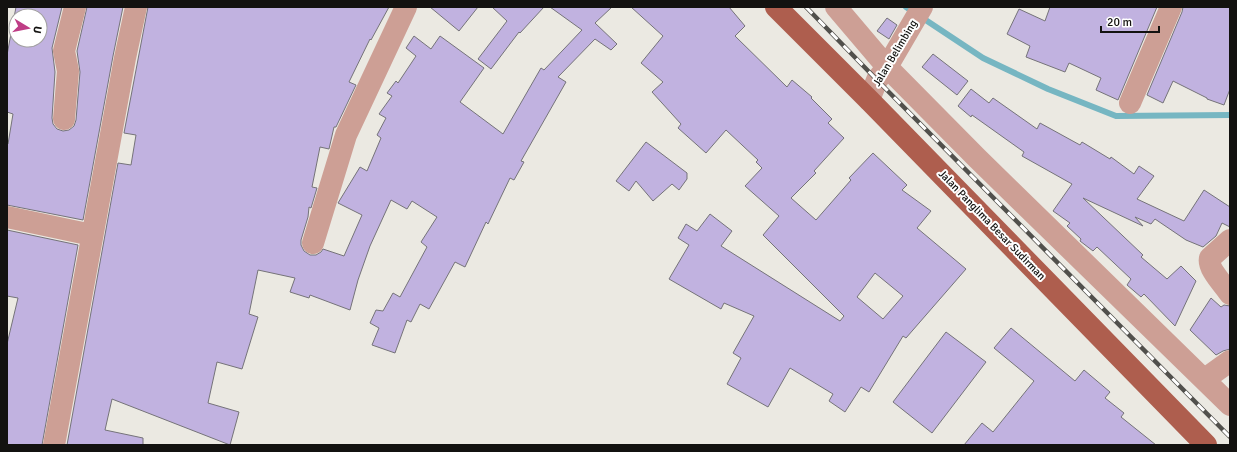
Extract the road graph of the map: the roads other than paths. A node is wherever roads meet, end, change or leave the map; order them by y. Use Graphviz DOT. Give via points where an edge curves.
graph roads {
  1 [pos="75,7"];
  2 [pos="136,7"];
  3 [pos="406,7"];
  4 [pos="776,7"];
  5 [pos="836,7"];
  6 [pos="922,7"];
  7 [pos="1171,7"];
  8 [pos="887,67"];
  9 [pos="869,100"];
  10 [pos="1130,103"];
  11 [pos="64,119"];
  12 [pos="7,216"];
  13 [pos="92,235"];
  14 [pos="1230,240"];
  15 [pos="313,243"];
  16 [pos="1230,294"];
  17 [pos="1230,361"];
  18 [pos="1205,379"];
  19 [pos="1230,405"];
  20 [pos="54,445"];
  21 [pos="1206,445"];
  1 -- 11 [label="street" via="64,51 68,71"];
  2 -- 13 [label="street"];
  3 -- 15 [label="street" via="346,135"];
  4 -- 9 [label="main road, Jalan Panglima Besar Sudirman"];
  5 -- 8 [label="street"];
  6 -- 8 [label="street, Jalan Belimbing"];
  7 -- 10 [label="street"];
  8 -- 9 [label="street, Jalan Belimbing" via="877,80"];
  8 -- 18 [label="street"];
  9 -- 21 [label="main road, Jalan Panglima Besar Sudirman"];
  12 -- 13 [label="street"];
  13 -- 20 [label="street"];
  14 -- 16 [label="street" via="1209,261 1211,268"];
  17 -- 18 [label="street"];
  18 -- 19 [label="street"];
}
